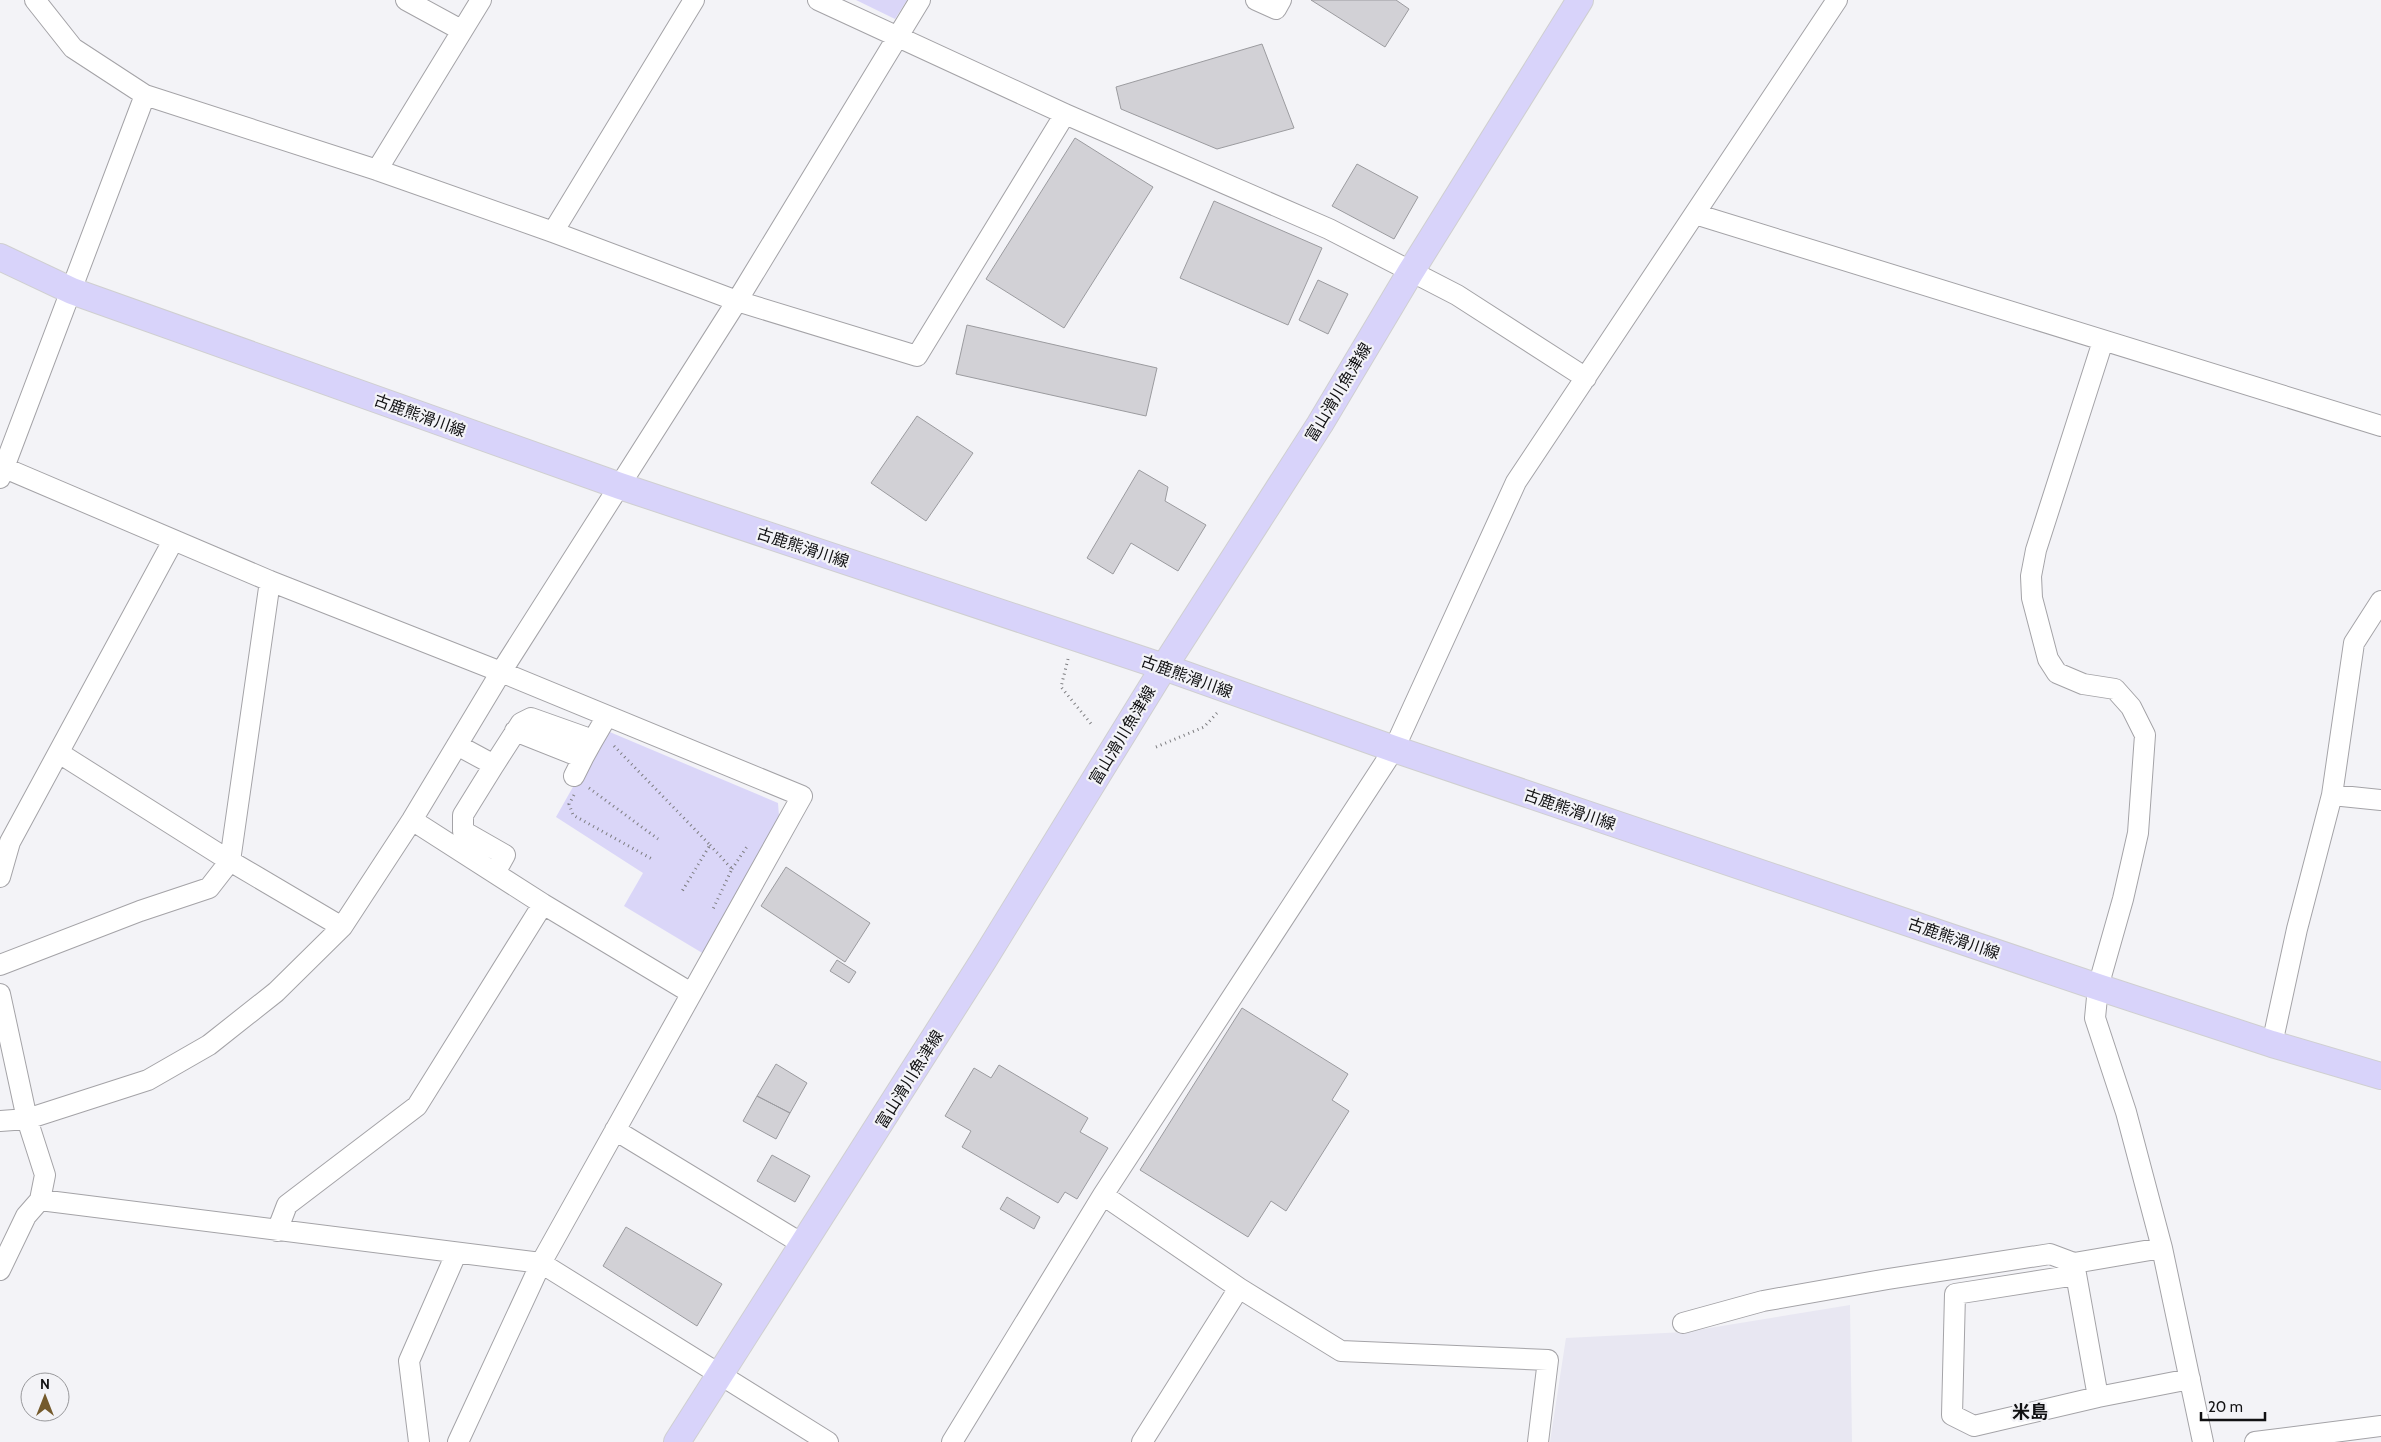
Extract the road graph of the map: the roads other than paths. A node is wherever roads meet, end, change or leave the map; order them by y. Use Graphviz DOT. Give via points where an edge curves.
graph roads {
  1 [pos="35,0"];
  2 [pos="406,0"];
  3 [pos="481,0"];
  4 [pos="694,0"];
  5 [pos="818,0"];
  6 [pos="920,0"];
  7 [pos="1256,0"];
  8 [pos="1281,0"];
  9 [pos="1580,0"];
  10 [pos="1837,0"];
  11 [pos="461,30"];
  12 [pos="897,37"];
  13 [pos="145,95"];
  14 [pos="1065,114"];
  15 [pos="377,170"];
  16 [pos="1695,214"];
  17 [pos="553,232"];
  18 [pos="0,257"];
  19 [pos="1410,272"];
  20 [pos="72,290"];
  21 [pos="737,301"];
  22 [pos="2103,341"];
  23 [pos="1586,378"];
  24 [pos="2381,426"];
  25 [pos="2,470"];
  26 [pos="620,486"];
  27 [pos="173,541"];
  28 [pos="270,581"];
  29 [pos="2381,601"];
  30 [pos="1164,667"];
  31 [pos="501,672"];
  32 [pos="607,716"];
  33 [pos="515,732"];
  34 [pos="457,745"];
  35 [pos="600,745"];
  36 [pos="1394,749"];
  37 [pos="59,753"];
  38 [pos="494,765"];
  39 [pos="2332,795"];
  40 [pos="2381,800"];
  41 [pos="412,820"];
  42 [pos="5,839"];
  43 [pos="230,861"];
  44 [pos="494,873"];
  45 [pos="0,876"];
  46 [pos="543,904"];
  47 [pos="342,927"];
  48 [pos="0,965"];
  49 [pos="2098,987"];
  50 [pos="691,993"];
  51 [pos="0,994"];
  52 [pos="2272,1044"];
  53 [pos="2381,1076"];
  54 [pos="27,1118"];
  55 [pos="0,1121"];
  56 [pos="615,1130"];
  57 [pos="1103,1195"];
  58 [pos="40,1200"];
  59 [pos="277,1231"];
  60 [pos="804,1245"];
  61 [pos="2162,1248"];
  62 [pos="456,1254"];
  63 [pos="541,1263"];
  64 [pos="2075,1269"];
  65 [pos="0,1270"];
  66 [pos="1239,1288"];
  67 [pos="1684,1323"];
  68 [pos="722,1375"];
  69 [pos="2190,1379"];
  70 [pos="2098,1397"];
  71 [pos="2381,1426"];
  72 [pos="419,1442"];
  73 [pos="458,1442"];
  74 [pos="677,1442"];
  75 [pos="828,1442"];
  76 [pos="952,1442"];
  77 [pos="1142,1442"];
  78 [pos="1538,1442"];
  79 [pos="2203,1442"];
  80 [pos="2255,1442"];
  1 -- 13 [label="street" via="73,48"];
  2 -- 11 [label="street"];
  3 -- 11 [label="street"];
  4 -- 17 [label="street"];
  5 -- 12 [label="street"];
  6 -- 12 [label="street"];
  7 -- 8 [label="street" via="1276,9"];
  9 -- 19 [label="main road, 富山滑川魚津線"];
  10 -- 16 [label="street"];
  11 -- 15 [label="street"];
  12 -- 14 [label="street"];
  12 -- 21 [label="street"];
  13 -- 15 [label="street"];
  13 -- 20 [label="street"];
  14 -- 19 [label="street" via="1330,229"];
  14 -- 21 [label="street" via="917,356"];
  15 -- 17 [label="street"];
  16 -- 22 [label="street"];
  16 -- 23 [label="street"];
  17 -- 21 [label="street"];
  18 -- 20 [label="main road, 古鹿熊滑川線"];
  19 -- 23 [label="street" via="1457,296"];
  19 -- 30 [label="main road, 富山滑川魚津線" via="1320,424"];
  20 -- 25 [label="street"];
  20 -- 26 [label="main road, 古鹿熊滑川線"];
  21 -- 26 [label="street"];
  22 -- 24 [label="street"];
  22 -- 49 [label="street" via="2036,550 2031,576 2032,598 2048,658 2057,673 2083,684 2114,689 2131,707 2145,735 2138,833"];
  23 -- 36 [label="street" via="1516,482"];
  25 -- 27 [label="street"];
  26 -- 30 [label="main road, 古鹿熊滑川線"];
  26 -- 31 [label="street"];
  27 -- 28 [label="street"];
  27 -- 37 [label="street"];
  28 -- 31 [label="street"];
  28 -- 43 [label="street"];
  29 -- 39 [label="street" via="2354,643"];
  30 -- 36 [label="main road, 古鹿熊滑川線"];
  30 -- 60 [label="main road, 富山滑川魚津線" via="984,961"];
  31 -- 32 [label="street"];
  31 -- 34 [label="street"];
  32 -- 35 [label="street"];
  32 -- 50 [label="street" via="802,796"];
  33 -- 35 [label="street" via="521,723 531,718"];
  33 -- 35 [label="street" via="580,778"];
  33 -- 38 [label="street"];
  34 -- 38 [label="street"];
  34 -- 41 [label="street"];
  36 -- 49 [label="main road, 古鹿熊滑川線"];
  36 -- 57 [label="street"];
  37 -- 42 [label="street"];
  37 -- 43 [label="street"];
  38 -- 44 [label="street" via="463,815 462,830 505,855"];
  39 -- 40 [label="street"];
  39 -- 52 [label="street" via="2297,929"];
  41 -- 44 [label="street"];
  41 -- 47 [label="street"];
  42 -- 45 [label="street"];
  43 -- 47 [label="street"];
  43 -- 48 [label="street" via="209,888"];
  44 -- 46 [label="street"];
  46 -- 50 [label="street"];
  46 -- 59 [label="street" via="417,1106 287,1205"];
  47 -- 54 [label="street" via="276,992 209,1045 148,1080"];
  49 -- 52 [label="main road, 古鹿熊滑川線"];
  49 -- 61 [label="street" via="2095,1018 2126,1112"];
  50 -- 56 [label="street"];
  51 -- 54 [label="street"];
  52 -- 53 [label="main road, 古鹿熊滑川線"];
  54 -- 55 [label="street"];
  54 -- 58 [label="street" via="45,1175"];
  56 -- 60 [label="street"];
  56 -- 63 [label="street"];
  57 -- 66 [label="street"];
  57 -- 76 [label="street"];
  58 -- 59 [label="street"];
  58 -- 65 [label="street" via="26,1216"];
  59 -- 62 [label="street"];
  60 -- 68 [label="main road, 富山滑川魚津線"];
  61 -- 64 [label="street"];
  61 -- 69 [label="street"];
  62 -- 63 [label="street"];
  62 -- 72 [label="street" via="409,1361"];
  63 -- 68 [label="street"];
  63 -- 73 [label="street"];
  64 -- 67 [label="street" via="2050,1254 1763,1301"];
  64 -- 70 [label="street"];
  64 -- 70 [label="street" via="1955,1294 1952,1415 1974,1426"];
  66 -- 77 [label="street"];
  66 -- 78 [label="street" via="1341,1351 1548,1360"];
  68 -- 74 [label="main road, 富山滑川魚津線"];
  68 -- 75 [label="street"];
  69 -- 70 [label="street"];
  69 -- 79 [label="street"];
  71 -- 80 [label="street"];
}
